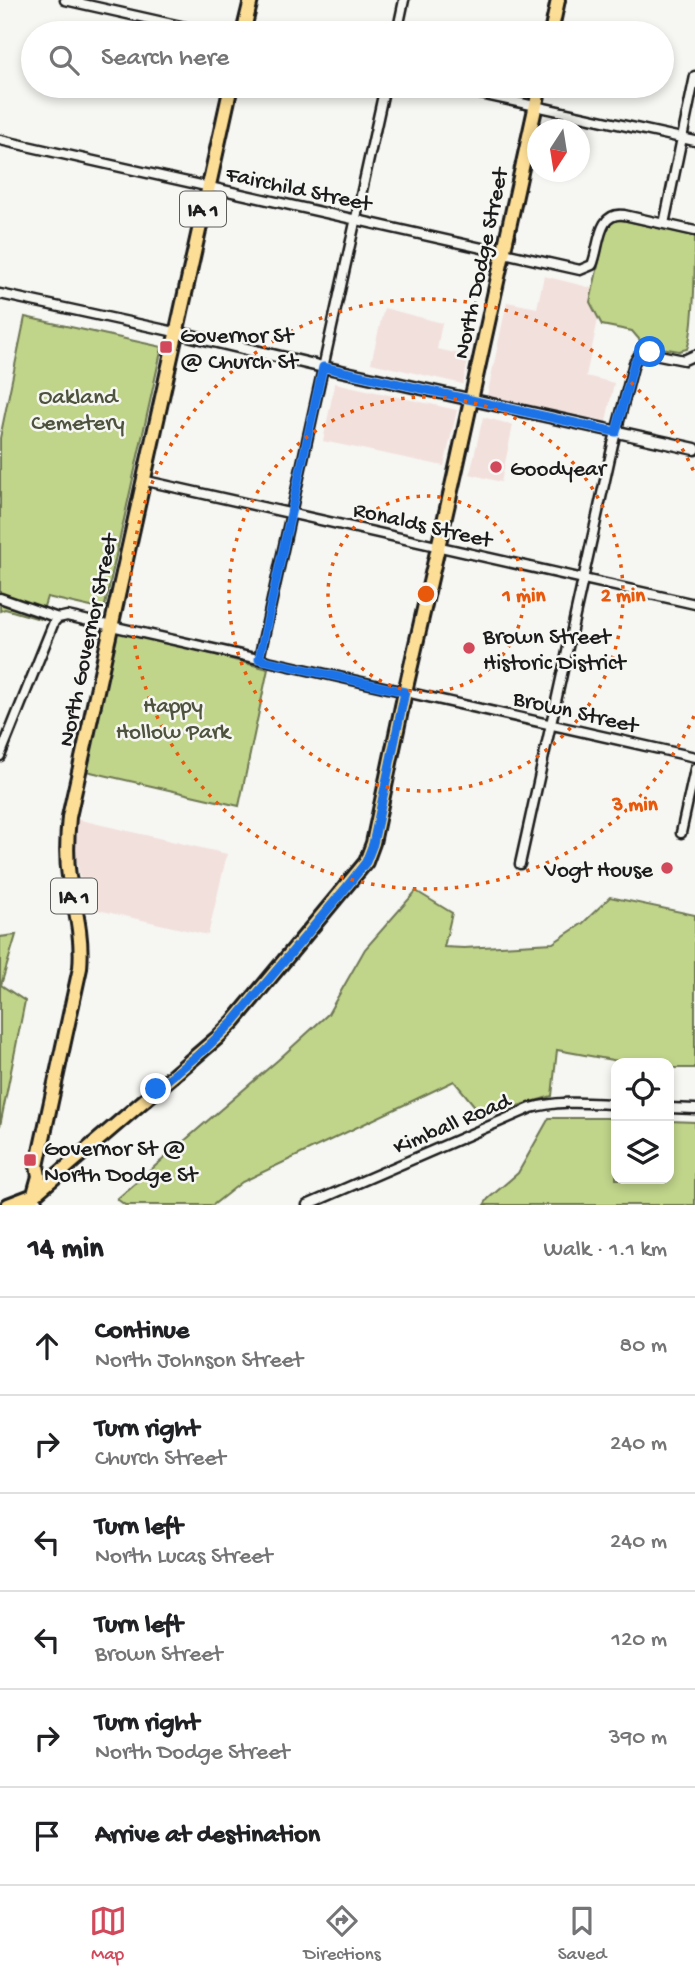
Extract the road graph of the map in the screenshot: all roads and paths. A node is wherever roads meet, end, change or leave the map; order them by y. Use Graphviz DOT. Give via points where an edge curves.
graph roads {
  1 [pos="65,0"];
  2 [pos="251,0"];
  3 [pos="404,0"];
  4 [pos="558,0"];
  5 [pos="159,21"];
  6 [pos="246,21"];
  7 [pos="400,21"];
  8 [pos="554,21"];
  9 [pos="695,76"];
  10 [pos="228,98"];
  11 [pos="382,98"];
  12 [pos="499,98"];
  13 [pos="537,98"];
  14 [pos="535,106"];
  15 [pos="681,137"];
  16 [pos="0,140"];
  17 [pos="695,141"];
  18 [pos="208,187"];
  19 [pos="355,219"];
  20 [pos="664,224"];
  21 [pos="695,231"];
  22 [pos="502,253"];
  23 [pos="0,294"];
  24 [pos="175,332"];
  25 [pos="695,355"];
  26 [pos="323,367"];
  27 [pos="471,399"];
  28 [pos="616,432"];
  29 [pos="695,449"];
  30 [pos="142,480"];
  31 [pos="291,513"];
  32 [pos="438,546"];
  33 [pos="584,579"];
  34 [pos="0,598"];
  35 [pos="695,604"];
  36 [pos="58,618"];
  37 [pos="111,627"];
  38 [pos="259,659"];
  39 [pos="405,692"];
  40 [pos="552,724"];
  41 [pos="0,756"];
  42 [pos="695,757"];
  43 [pos="695,769"];
  44 [pos="681,833"];
  45 [pos="520,864"];
  46 [pos="611,1104"];
  47 [pos="674,1108"];
  48 [pos="695,1109"];
  49 [pos="37,1166"];
  50 [pos="61,1172"];
  51 [pos="37,1200"];
  52 [pos="12,1203"];
  53 [pos="307,1205"];
  1 -- 5 [label="street"];
  2 -- 6 [label="main road"];
  3 -- 7 [label="street"];
  4 -- 8 [label="main road"];
  9 -- 15 [label="street"];
  10 -- 18 [label="main road, North Governor Street / IA 1"];
  11 -- 19 [label="street"];
  12 -- 14 [label="street"];
  13 -- 14 [label="main road, North Dodge Street"];
  14 -- 15 [label="street"];
  14 -- 22 [label="main road, North Dodge Street"];
  15 -- 17 [label="street"];
  15 -- 20 [label="street"];
  16 -- 18 [label="street, Fairchild Street"];
  18 -- 19 [label="street, Fairchild Street"];
  18 -- 24 [label="main road, North Governor Street / IA 1"];
  19 -- 22 [label="street, Fairchild Street"];
  19 -- 26 [label="street"];
  20 -- 21 [label="street"];
  20 -- 22 [label="street, Fairchild Street" via="610,216 595,259 580,270"];
  22 -- 27 [label="main road, North Dodge Street"];
  23 -- 24 [label="street"];
  24 -- 26 [label="street"];
  24 -- 30 [label="main road, North Governor Street / IA 1"];
  25 -- 28 [label="street" via="684,360 650,352 639,355"];
  26 -- 27 [label="street"];
  26 -- 31 [label="street"];
  27 -- 28 [label="street"];
  27 -- 32 [label="main road, North Dodge Street"];
  28 -- 29 [label="street"];
  28 -- 33 [label="street"];
  30 -- 31 [label="street, Ronalds Street"];
  30 -- 37 [label="main road, North Governor Street / IA 1"];
  31 -- 32 [label="street, Ronalds Street"];
  31 -- 38 [label="street"];
  32 -- 33 [label="street, Ronalds Street"];
  32 -- 39 [label="main road, North Dodge Street"];
  33 -- 35 [label="street, Ronalds Street"];
  33 -- 40 [label="street"];
  34 -- 36 [label="street, Brown Street"];
  36 -- 37 [label="street, Brown Street"];
  36 -- 41 [label="street"];
  37 -- 38 [label="street, Brown Street"];
  37 -- 49 [label="main road, North Governor Street / IA 1" via="69,817 67,862 79,923 80,968"];
  38 -- 39 [label="street, Brown Street"];
  39 -- 40 [label="street, Brown Street"];
  39 -- 50 [label="main road, North Dodge Street" via="366,862 234,1021"];
  40 -- 42 [label="street, Brown Street"];
  40 -- 45 [label="street"];
  43 -- 44 [label="street"];
  46 -- 53 [label="street, Kimball Road" via="555,1102 531,1108"];
  47 -- 48 [label="street"];
  49 -- 50 [label="main road" via="48,1173"];
  49 -- 51 [label="main road, North Governor Street / IA 1"];
  49 -- 52 [label="main road"];
  50 -- 51 [label="main road, North Dodge Street"];
  51 -- 52 [label="main road, North Dodge Street"];
}
